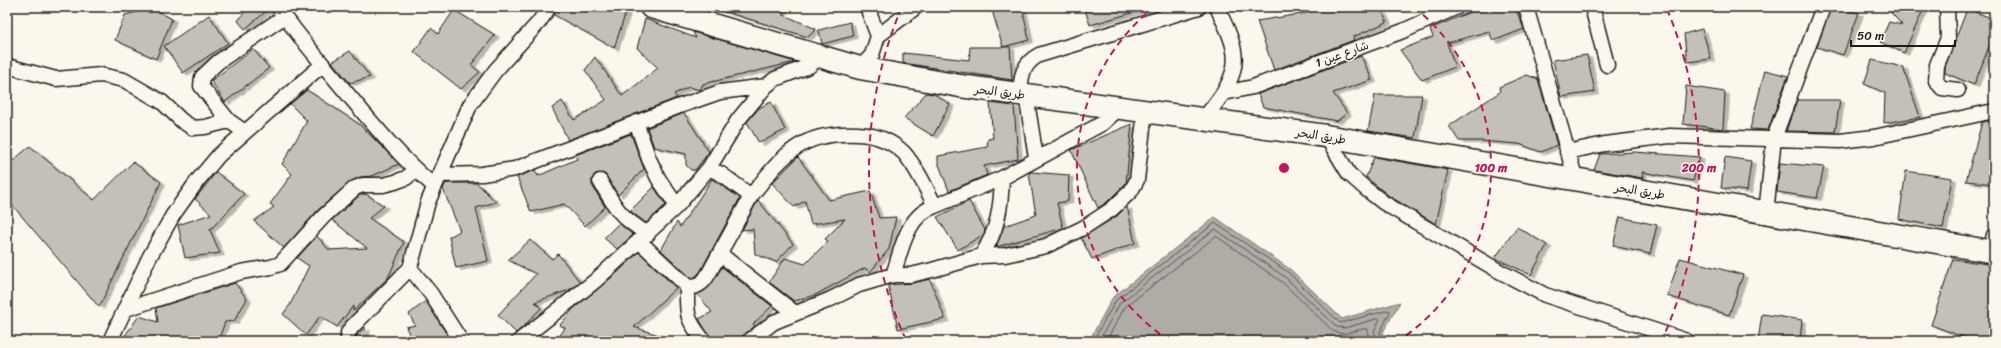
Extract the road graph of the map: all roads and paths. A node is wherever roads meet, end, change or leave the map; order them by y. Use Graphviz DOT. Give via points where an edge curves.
graph roads {
  1 [pos="549,7"];
  2 [pos="651,7"];
  3 [pos="867,7"];
  4 [pos="916,7"];
  5 [pos="1199,7"];
  6 [pos="1218,7"];
  7 [pos="1458,7"];
  8 [pos="1526,7"];
  9 [pos="1592,7"];
  10 [pos="1823,7"];
  11 [pos="1947,7"];
  12 [pos="1182,10"];
  13 [pos="281,12"];
  14 [pos="878,36"];
  15 [pos="820,57"];
  16 [pos="322,64"];
  17 [pos="1607,65"];
  18 [pos="7,66"];
  19 [pos="860,68"];
  20 [pos="766,86"];
  21 [pos="1958,90"];
  22 [pos="1224,93"];
  23 [pos="1023,94"];
  24 [pos="1118,108"];
  25 [pos="1145,111"];
  26 [pos="1994,111"];
  27 [pos="1202,120"];
  28 [pos="230,121"];
  29 [pos="636,122"];
  30 [pos="245,132"];
  31 [pos="1326,136"];
  32 [pos="1774,138"];
  33 [pos="1567,152"];
  34 [pos="1036,158"];
  35 [pos="709,168"];
  36 [pos="415,170"];
  37 [pos="1002,178"];
  38 [pos="1576,180"];
  39 [pos="437,181"];
  40 [pos="600,181"];
  41 [pos="751,196"];
  42 [pos="677,206"];
  43 [pos="935,206"];
  44 [pos="1766,213"];
  45 [pos="643,238"];
  46 [pos="1993,246"];
  47 [pos="720,254"];
  48 [pos="981,256"];
  49 [pos="410,268"];
  50 [pos="893,275"];
  51 [pos="688,286"];
  52 [pos="126,309"];
  53 [pos="795,314"];
  54 [pos="110,341"];
  55 [pos="348,341"];
  56 [pos="462,341"];
  57 [pos="519,341"];
  58 [pos="704,341"];
  59 [pos="749,341"];
  60 [pos="1687,341"];
  1 -- 39 [label="street" via="470,105"];
  2 -- 15 [label="main road, طريق البحر"];
  3 -- 14 [label="street"];
  4 -- 14 [label="street"];
  5 -- 12 [label="street"];
  6 -- 22 [label="street" via="1235,52 1234,66"];
  7 -- 22 [label="street, شارع عين 1" via="1403,31 1253,87"];
  8 -- 33 [label="street"];
  9 -- 17 [label="street"];
  10 -- 32 [label="street"];
  11 -- 21 [label="street" via="1948,38 1937,65 1936,81 1942,88"];
  12 -- 23 [label="street" via="1035,57 1023,71"];
  13 -- 16 [label="street"];
  13 -- 28 [label="street" via="202,77 201,86"];
  14 -- 19 [label="street" via="872,54"];
  15 -- 19 [label="main road, طريق البحر"];
  15 -- 20 [label="street" via="809,66 775,79"];
  16 -- 30 [label="street"];
  16 -- 36 [label="street" via="386,141"];
  18 -- 28 [label="street" via="56,79 101,76 124,80 162,102 193,128"];
  19 -- 23 [label="main road, طريق البحر" via="960,86"];
  20 -- 29 [label="street" via="720,92"];
  20 -- 35 [label="street" via="738,120"];
  22 -- 27 [label="street"];
  23 -- 24 [label="main road, طريق البحر"];
  23 -- 34 [label="street"];
  24 -- 25 [label="main road, طريق البحر"];
  24 -- 34 [label="street" via="1103,123"];
  25 -- 27 [label="main road, طريق البحر"];
  25 -- 48 [label="street" via="1137,180 1112,209 1083,228 1046,246 1005,255"];
  26 -- 32 [label="street" via="1874,138 1815,141"];
  27 -- 31 [label="main road, طريق البحر"];
  28 -- 30 [label="street"];
  29 -- 39 [label="street" via="515,169"];
  29 -- 42 [label="street" via="655,172"];
  30 -- 52 [label="street" via="219,155 173,215 148,258"];
  31 -- 38 [label="main road, طريق البحر"];
  31 -- 60 [label="street" via="1349,174 1366,189 1384,203 1499,272 1545,295"];
  32 -- 33 [label="street" via="1670,136 1605,144"];
  32 -- 44 [label="street"];
  33 -- 38 [label="street"];
  34 -- 37 [label="street"];
  35 -- 41 [label="street"];
  35 -- 42 [label="street"];
  36 -- 39 [label="street"];
  36 -- 52 [label="street" via="406,178 395,182 355,188 324,216 280,264 241,272"];
  37 -- 43 [label="street"];
  37 -- 48 [label="street" via="998,222"];
  38 -- 44 [label="main road, طريق البحر"];
  39 -- 49 [label="street" via="421,224"];
  40 -- 45 [label="street" via="618,212"];
  41 -- 43 [label="street" via="780,162 804,142 820,136 863,134 894,144 905,154"];
  41 -- 47 [label="street"];
  42 -- 45 [label="street"];
  43 -- 50 [label="street" via="922,211 910,226"];
  44 -- 46 [label="main road, طريق البحر"];
  45 -- 51 [label="street"];
  45 -- 57 [label="street" via="595,281"];
  47 -- 51 [label="street" via="702,283 694,287"];
  47 -- 53 [label="street"];
  48 -- 50 [label="street" via="911,275"];
  49 -- 55 [label="street" via="352,327 348,333"];
  49 -- 56 [label="street" via="431,294"];
  50 -- 53 [label="street" via="859,285"];
  51 -- 58 [label="street" via="687,316"];
  52 -- 54 [label="street"];
  53 -- 59 [label="street" via="766,327"];
}
